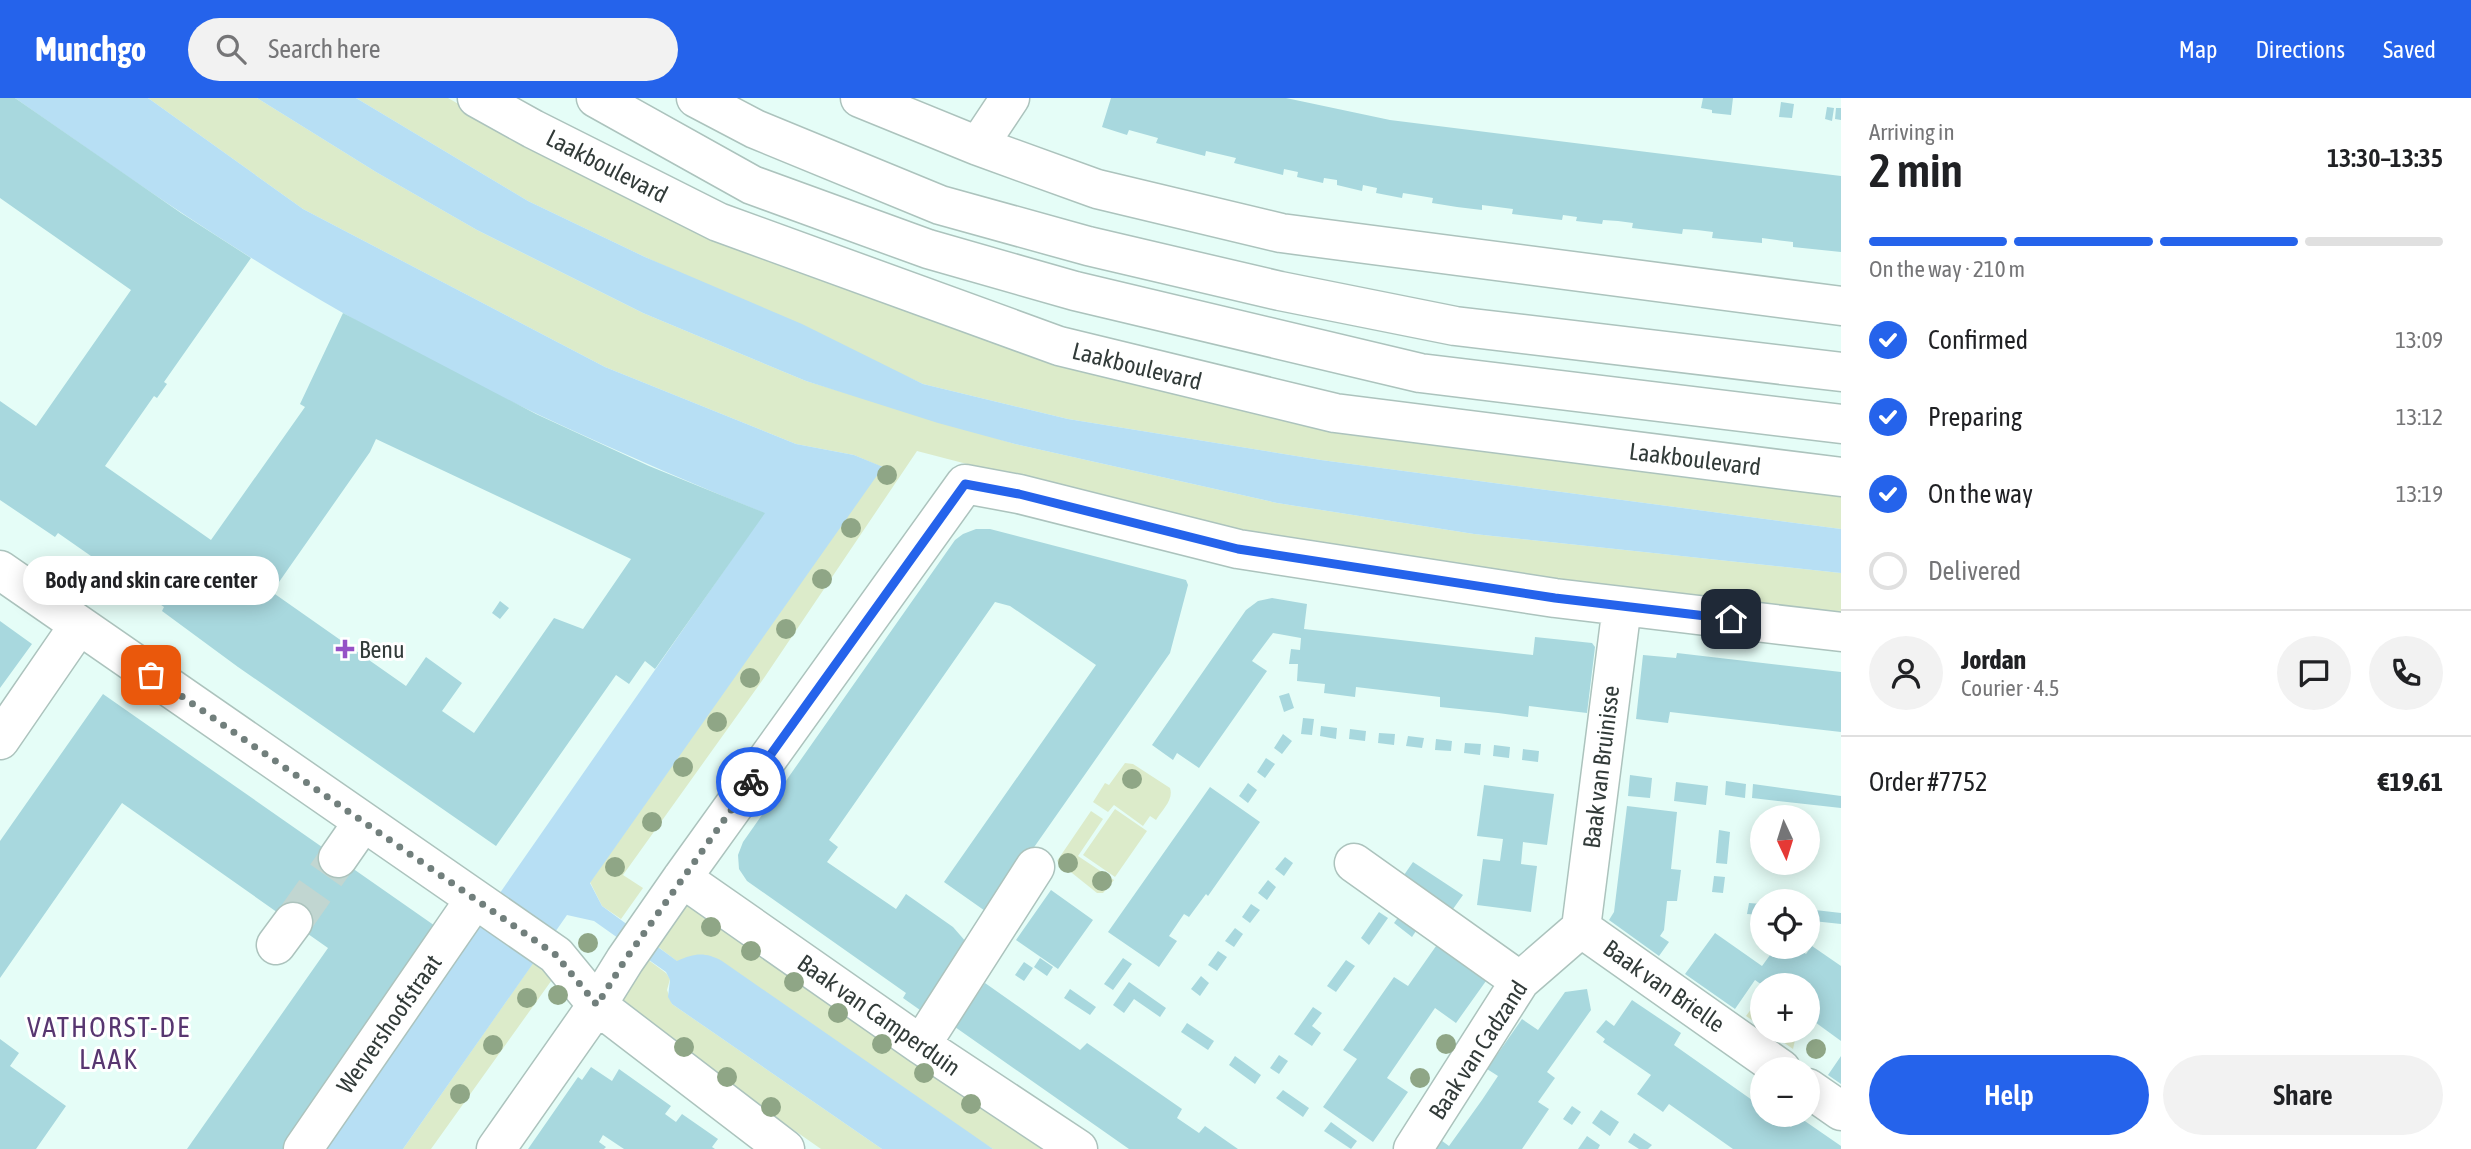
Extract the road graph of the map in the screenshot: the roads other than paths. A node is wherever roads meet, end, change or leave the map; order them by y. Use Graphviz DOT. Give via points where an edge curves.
graph roads {
  1 [pos="477,98"];
  2 [pos="596,98"];
  3 [pos="696,98"];
  4 [pos="860,98"];
  5 [pos="1010,98"];
  6 [pos="978,146"];
  7 [pos="1841,306"];
  8 [pos="1841,372"];
  9 [pos="1841,424"];
  10 [pos="1841,477"];
  11 [pos="0,570"];
  12 [pos="1622,606"];
  13 [pos="79,625"];
  14 [pos="1841,632"];
  15 [pos="0,740"];
  16 [pos="363,822"];
  17 [pos="338,858"];
  18 [pos="1354,863"];
  19 [pos="1035,867"];
  20 [pos="682,878"];
  21 [pos="478,901"];
  22 [pos="1581,928"];
  23 [pos="1520,981"];
  24 [pos="597,1005"];
  25 [pos="921,1045"];
  26 [pos="1764,1057"];
  27 [pos="1820,1096"];
  28 [pos="1841,1111"];
  29 [pos="303,1149"];
  30 [pos="496,1149"];
  31 [pos="785,1149"];
  32 [pos="1078,1149"];
  33 [pos="1413,1149"];
  1 -- 10 [label="street, Laakboulevard" via="718,222 1059,346 1335,413"];
  2 -- 9 [label="street" via="752,186 928,249 1075,291 1420,373"];
  3 -- 8 [label="street" via="755,129 940,205 1114,252 1455,326"];
  4 -- 6 [label="street"];
  5 -- 6 [label="street"];
  6 -- 7 [label="street" via="1097,190 1281,233"];
  11 -- 13 [label="street"];
  12 -- 14 [label="street"];
  12 -- 20 [label="street" via="1238,549 965,484"];
  12 -- 22 [label="street, Baak van Bruinisse"];
  13 -- 15 [label="street"];
  13 -- 16 [label="street"];
  16 -- 17 [label="street"];
  16 -- 21 [label="street"];
  18 -- 23 [label="street"];
  19 -- 25 [label="street"];
  20 -- 24 [label="street"];
  20 -- 25 [label="street, Baak van Camperduin"];
  21 -- 24 [label="street" via="556,955"];
  21 -- 29 [label="street, Wervershoofstraat"];
  22 -- 23 [label="street, Baak van Cadzand"];
  22 -- 26 [label="street, Baak van Brielle"];
  23 -- 33 [label="street, Baak van Cadzand"];
  24 -- 30 [label="street"];
  24 -- 31 [label="street"];
  25 -- 32 [label="street, Baak van Camperduin"];
  27 -- 28 [label="street"];
}
